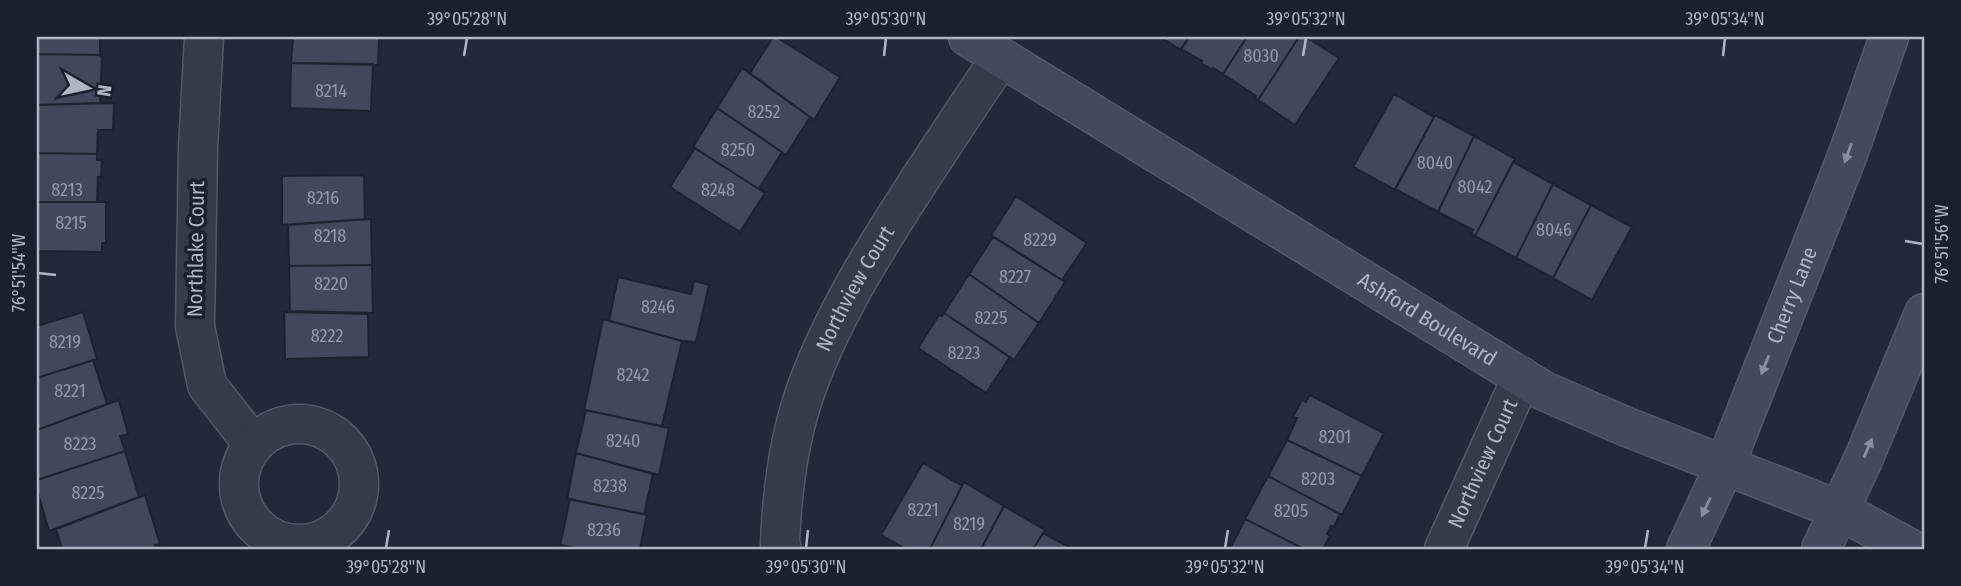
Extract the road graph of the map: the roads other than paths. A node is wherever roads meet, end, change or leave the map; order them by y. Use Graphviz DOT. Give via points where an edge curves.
graph roads {
  1 [pos="204,37"];
  2 [pos="968,37"];
  3 [pos="1889,37"];
  4 [pos="1001,58"];
  5 [pos="1924,313"];
  6 [pos="1522,377"];
  7 [pos="253,444"];
  8 [pos="1725,465"];
  9 [pos="1839,510"];
  10 [pos="330,544"];
  11 [pos="782,549"];
  12 [pos="1444,549"];
  13 [pos="1686,549"];
  14 [pos="1821,549"];
  15 [pos="1912,549"];
  1 -- 7 [label="street, Northlake Court" via="195,326 207,385"];
  2 -- 4 [label="street, Ashford Boulevard"];
  3 -- 8 [label="street, Cherry Lane, one-way" via="1848,154"];
  4 -- 6 [label="street, Ashford Boulevard"];
  4 -- 11 [label="street, Northview Court" via="890,225 833,324 806,389 793,439 781,503"];
  9 -- 5 [label="street, one-way"];
  6 -- 8 [label="street, Ashford Boulevard" via="1627,427"];
  6 -- 12 [label="street, Northview Court"];
  7 -- 10 [label="street" via="241,465 238,488 244,511 260,530 280,542"];
  7 -- 10 [label="street" via="272,429 294,423 318,426 339,437 353,456 358,491 356,503"];
  8 -- 9 [label="street, Ashford Boulevard"];
  8 -- 13 [label="street, Cherry Lane, one-way"];
  9 -- 14 [label="street"];
  9 -- 15 [label="street, Ashford Boulevard"];
}
